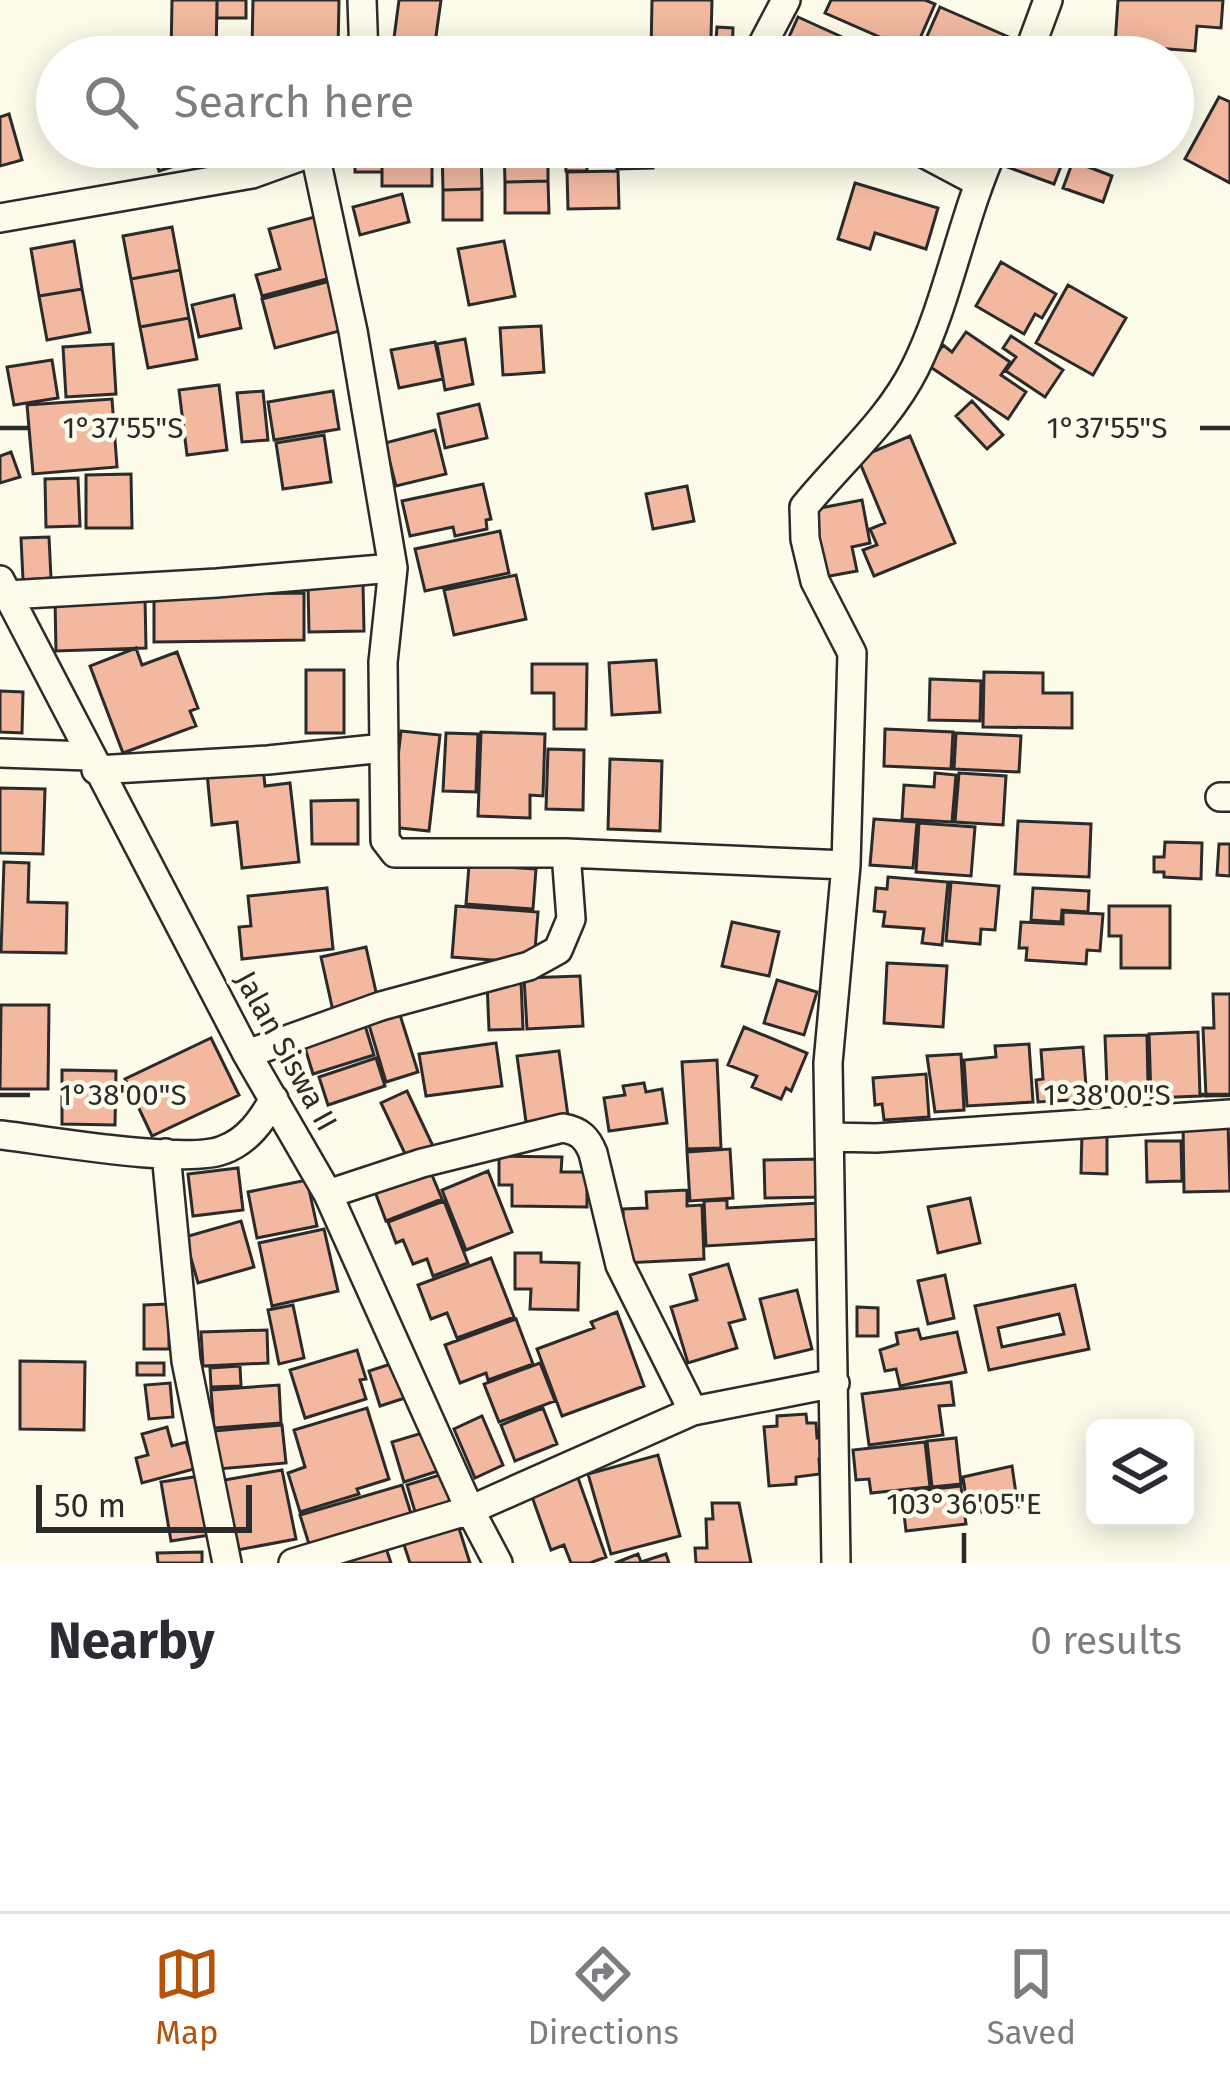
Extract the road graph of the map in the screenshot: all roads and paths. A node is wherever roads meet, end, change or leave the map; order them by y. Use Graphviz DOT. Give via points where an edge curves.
graph roads {
  1 [pos="362,0"];
  2 [pos="786,0"];
  3 [pos="1048,0"];
  4 [pos="363,36"];
  5 [pos="767,36"];
  6 [pos="1035,36"];
  7 [pos="270,168"];
  8 [pos="324,168"];
  9 [pos="952,168"];
  10 [pos="984,168"];
  11 [pos="978,182"];
  12 [pos="0,218"];
  13 [pos="393,568"];
  14 [pos="4,587"];
  15 [pos="384,748"];
  16 [pos="0,753"];
  17 [pos="92,763"];
  18 [pos="566,853"];
  19 [pos="846,865"];
  20 [pos="247,1054"];
  21 [pos="274,1099"];
  22 [pos="1230,1114"];
  23 [pos="0,1136"];
  24 [pos="831,1137"];
  25 [pos="166,1153"];
  26 [pos="328,1194"];
  27 [pos="835,1383"];
  28 [pos="693,1411"];
  29 [pos="470,1510"];
  30 [pos="227,1563"];
  31 [pos="293,1563"];
  32 [pos="498,1563"];
  33 [pos="836,1563"];
  1 -- 4 [label="street"];
  2 -- 5 [label="street"];
  3 -- 6 [label="street"];
  7 -- 12 [label="street"];
  8 -- 13 [label="street"];
  9 -- 11 [label="street"];
  10 -- 11 [label="street"];
  11 -- 19 [label="street" via="916,367 883,420 804,507 815,581 852,653"];
  13 -- 14 [label="street" via="217,583"];
  13 -- 15 [label="street"];
  14 -- 17 [label="street, Jalan Siswa II"];
  15 -- 17 [label="street" via="268,760"];
  15 -- 18 [label="street" via="385,840 395,853"];
  16 -- 17 [label="street"];
  17 -- 20 [label="street, Jalan Siswa II"];
  18 -- 19 [label="street"];
  18 -- 20 [label="street" via="571,920 558,950 529,967 381,1006"];
  19 -- 24 [label="street" via="828,1063"];
  20 -- 21 [label="street, Jalan Siswa II"];
  21 -- 25 [label="street" via="258,1127 222,1151"];
  21 -- 26 [label="street, Jalan Siswa II"];
  22 -- 24 [label="street"];
  23 -- 25 [label="street"];
  24 -- 27 [label="street"];
  25 -- 30 [label="street" via="186,1361"];
  26 -- 28 [label="street" via="422,1163 574,1130 593,1153 620,1265"];
  26 -- 29 [label="street, Jalan Siswa II"];
  27 -- 28 [label="street"];
  27 -- 33 [label="street"];
  28 -- 29 [label="street"];
  29 -- 31 [label="street"];
  29 -- 32 [label="street, Jalan Siswa II"];
}
